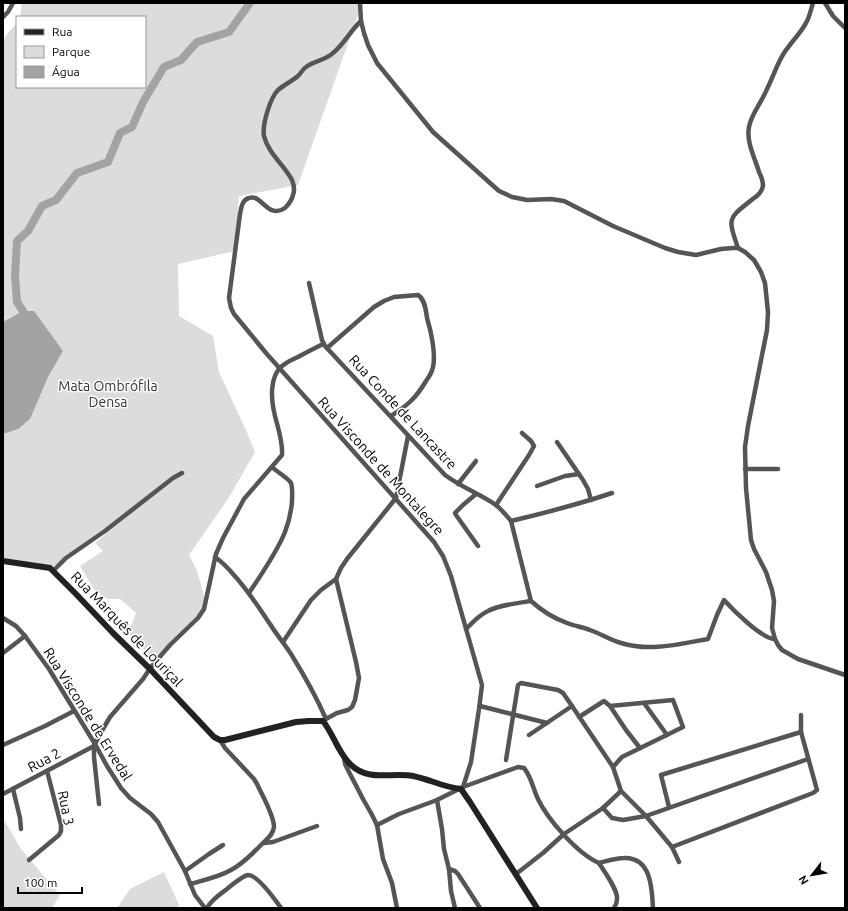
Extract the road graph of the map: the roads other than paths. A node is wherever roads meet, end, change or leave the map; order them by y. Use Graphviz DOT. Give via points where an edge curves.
graph roads {
  1 [pos="13,3"];
  2 [pos="360,3"];
  3 [pos="812,3"];
  4 [pos="825,3"];
  5 [pos="3,17"];
  6 [pos="361,21"];
  7 [pos="845,28"];
  8 [pos="738,248"];
  9 [pos="309,283"];
  10 [pos="323,344"];
  11 [pos="327,348"];
  12 [pos="280,368"];
  13 [pos="391,416"];
  14 [pos="522,433"];
  15 [pos="408,436"];
  16 [pos="557,442"];
  17 [pos="476,461"];
  18 [pos="272,468"];
  19 [pos="745,469"];
  20 [pos="778,469"];
  21 [pos="182,473"];
  22 [pos="579,474"];
  23 [pos="458,484"];
  24 [pos="537,486"];
  25 [pos="612,493"];
  26 [pos="476,494"];
  27 [pos="396,498"];
  28 [pos="591,500"];
  29 [pos="496,505"];
  30 [pos="511,521"];
  31 [pos="478,546"];
  32 [pos="215,557"];
  33 [pos="3,561"];
  34 [pos="53,571"];
  35 [pos="336,579"];
  36 [pos="249,593"];
  37 [pos="531,601"];
  38 [pos="3,618"];
  39 [pos="466,629"];
  40 [pos="25,636"];
  41 [pos="775,640"];
  42 [pos="283,642"];
  43 [pos="3,653"];
  44 [pos="150,669"];
  45 [pos="845,675"];
  46 [pos="644,703"];
  47 [pos="480,706"];
  48 [pos="572,706"];
  49 [pos="610,706"];
  50 [pos="74,711"];
  51 [pos="513,714"];
  52 [pos="801,715"];
  53 [pos="579,717"];
  54 [pos="324,720"];
  55 [pos="547,723"];
  56 [pos="801,732"];
  57 [pos="100,734"];
  58 [pos="529,735"];
  59 [pos="666,735"];
  60 [pos="90,737"];
  61 [pos="220,740"];
  62 [pos="94,745"];
  63 [pos="3,746"];
  64 [pos="640,748"];
  65 [pos="344,757"];
  66 [pos="808,759"];
  67 [pos="506,760"];
  68 [pos="613,767"];
  69 [pos="47,771"];
  70 [pos="462,788"];
  71 [pos="13,789"];
  72 [pos="621,791"];
  73 [pos="3,794"];
  74 [pos="437,800"];
  75 [pos="99,804"];
  76 [pos="669,807"];
  77 [pos="603,808"];
  78 [pos="646,816"];
  79 [pos="377,825"];
  80 [pos="316,826"];
  81 [pos="21,829"];
  82 [pos="564,834"];
  83 [pos="264,843"];
  84 [pos="223,845"];
  85 [pos="672,847"];
  86 [pos="29,860"];
  87 [pos="678,862"];
  88 [pos="599,863"];
  89 [pos="449,869"];
  90 [pos="185,870"];
  91 [pos="516,874"];
  92 [pos="190,884"];
  93 [pos="203,907"];
  94 [pos="281,908"];
  95 [pos="397,908"];
  96 [pos="454,908"];
  97 [pos="480,908"];
  98 [pos="537,908"];
  99 [pos="614,908"];
  100 [pos="653,908"];
  1 -- 5 [label="street"];
  2 -- 6 [label="street"];
  3 -- 8 [label="street" via="807,22 778,62 748,128 750,145 763,186 756,196 732,217 731,226"];
  4 -- 7 [label="street"];
  6 -- 8 [label="street" via="368,46 378,63 422,119 439,138 499,191 527,200 564,201 613,226 684,254 696,255"];
  6 -- 12 [label="street, Rua Visconde de Montalegre" via="332,54 306,67 278,91 271,104 264,136 294,183 293,196 288,205 274,211 250,197 242,204 229,303 237,319"];
  8 -- 19 [label="street" via="754,260 761,272 766,287 768,312 767,330 746,439"];
  9 -- 10 [label="street"];
  10 -- 11 [label="street, Rua Conde de Lancastre"];
  10 -- 12 [label="street"];
  11 -- 13 [label="street, Rua Conde de Lancastre"];
  11 -- 13 [label="street" via="384,301 402,296 421,297 432,338 433,367 408,405"];
  12 -- 18 [label="street" via="276,373 271,396 282,455"];
  12 -- 27 [label="street, Rua Visconde de Montalegre"];
  13 -- 15 [label="street, Rua Conde de Lancastre"];
  14 -- 29 [label="street" via="534,446"];
  15 -- 23 [label="street, Rua Conde de Lancastre" via="445,475"];
  15 -- 27 [label="street"];
  16 -- 22 [label="street"];
  17 -- 23 [label="street"];
  18 -- 32 [label="street" via="244,499"];
  18 -- 36 [label="street" via="289,481 292,487 290,512 285,532 274,554"];
  19 -- 20 [label="street"];
  19 -- 41 [label="street" via="751,540 772,590 772,628"];
  21 -- 34 [label="street" via="66,558"];
  22 -- 24 [label="street"];
  22 -- 28 [label="street" via="586,484"];
  23 -- 26 [label="street, Rua Conde de Lancastre"];
  25 -- 28 [label="street"];
  26 -- 29 [label="street, Rua Conde de Lancastre"];
  26 -- 31 [label="street" via="455,513"];
  27 -- 35 [label="street" via="347,559"];
  27 -- 39 [label="street, Rua Visconde de Montalegre" via="440,549 451,576"];
  28 -- 30 [label="street"];
  29 -- 30 [label="street, Rua Conde de Lancastre"];
  30 -- 37 [label="street, Rua Conde de Lancastre"];
  32 -- 36 [label="street"];
  32 -- 44 [label="street" via="204,609"];
  33 -- 34 [label="main road, Rua Marquês de Louriçal" via="50,568"];
  34 -- 44 [label="main road, Rua Marquês de Louriçal"];
  35 -- 42 [label="street" via="311,600"];
  35 -- 54 [label="street" via="356,662 358,691 352,707"];
  36 -- 42 [label="street"];
  37 -- 39 [label="street" via="488,610"];
  37 -- 41 [label="street" via="553,618 591,630 614,641 633,646 660,647 708,639 724,600 766,637"];
  38 -- 40 [label="street, Rua Visconde de Ervedal" via="16,626"];
  39 -- 47 [label="street, Rua Visconde de Montalegre" via="482,685"];
  40 -- 43 [label="street"];
  40 -- 50 [label="street, Rua Visconde de Ervedal" via="49,669"];
  41 -- 45 [label="street" via="788,654"];
  42 -- 54 [label="street" via="314,694"];
  44 -- 57 [label="street" via="110,717"];
  44 -- 61 [label="main road, Rua Marquês de Louriçal" via="199,722"];
  46 -- 49 [label="street"];
  46 -- 59 [label="street"];
  46 -- 59 [label="street" via="673,700 683,727"];
  47 -- 51 [label="street"];
  47 -- 70 [label="street, Rua Visconde de Montalegre" via="471,762"];
  48 -- 51 [label="street" via="558,690 521,683 518,685"];
  48 -- 53 [label="street"];
  48 -- 55 [label="street"];
  49 -- 53 [label="street" via="604,701"];
  49 -- 64 [label="street"];
  50 -- 60 [label="street, Rua Visconde de Ervedal"];
  50 -- 63 [label="street"];
  51 -- 55 [label="street"];
  51 -- 67 [label="street"];
  52 -- 56 [label="street"];
  53 -- 68 [label="street"];
  54 -- 61 [label="main road" via="296,722"];
  54 -- 65 [label="main road"];
  55 -- 58 [label="street"];
  56 -- 66 [label="street"];
  56 -- 76 [label="street" via="661,775"];
  57 -- 60 [label="street"];
  57 -- 62 [label="street"];
  59 -- 64 [label="street"];
  60 -- 62 [label="street, Rua Visconde de Ervedal"];
  61 -- 83 [label="street" via="254,779 266,803 274,827"];
  62 -- 69 [label="street, Rua 2"];
  62 -- 75 [label="street" via="94,769"];
  62 -- 90 [label="street, Rua Visconde de Ervedal" via="121,788 158,822"];
  64 -- 68 [label="street" via="622,757"];
  65 -- 70 [label="main road" via="363,773 414,776"];
  65 -- 79 [label="street" via="345,764"];
  66 -- 76 [label="street"];
  66 -- 85 [label="street" via="817,790 813,793"];
  68 -- 72 [label="street"];
  69 -- 71 [label="street, Rua 2"];
  69 -- 86 [label="street, Rua 3" via="61,831"];
  70 -- 74 [label="street"];
  70 -- 82 [label="street" via="524,768 543,809"];
  70 -- 91 [label="main road"];
  71 -- 73 [label="street, Rua 2"];
  71 -- 81 [label="street"];
  72 -- 77 [label="street"];
  72 -- 78 [label="street"];
  74 -- 79 [label="street"];
  74 -- 89 [label="street"];
  76 -- 78 [label="street"];
  77 -- 78 [label="street" via="612,818 623,820"];
  77 -- 82 [label="street"];
  78 -- 85 [label="street"];
  79 -- 95 [label="street" via="383,859 392,883"];
  80 -- 83 [label="street"];
  82 -- 88 [label="street" via="587,856"];
  82 -- 91 [label="street"];
  83 -- 92 [label="street" via="231,871"];
  84 -- 90 [label="street"];
  85 -- 87 [label="street"];
  88 -- 99 [label="street" via="618,898"];
  88 -- 100 [label="street" via="625,858 635,859 641,863 649,875"];
  89 -- 96 [label="street"];
  89 -- 97 [label="street" via="458,874"];
  90 -- 92 [label="street, Rua Visconde de Ervedal"];
  91 -- 98 [label="main road"];
  92 -- 93 [label="street, Rua Visconde de Ervedal"];
  93 -- 94 [label="street" via="248,875 256,879"];
}
